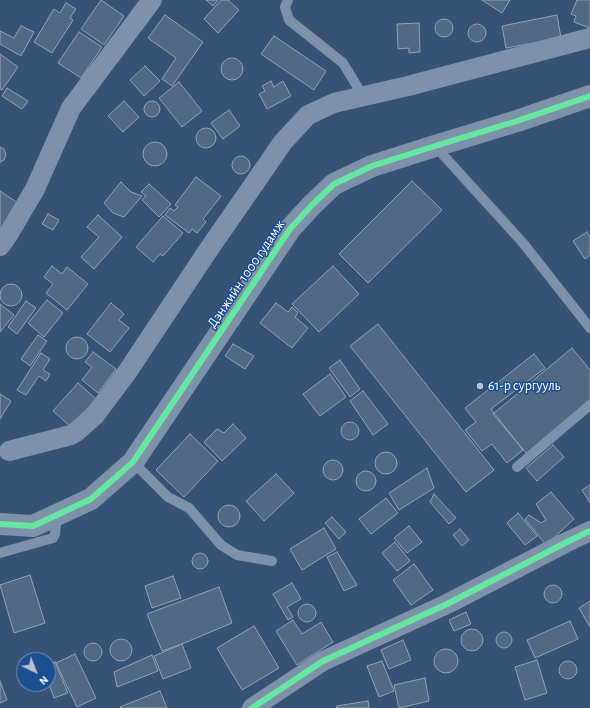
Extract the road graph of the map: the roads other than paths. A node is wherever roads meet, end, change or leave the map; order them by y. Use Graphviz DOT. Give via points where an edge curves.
graph roads {
  1 [pos="152,0"];
  2 [pos="288,0"];
  3 [pos="590,38"];
  4 [pos="363,96"];
  5 [pos="590,96"];
  6 [pos="435,146"];
  7 [pos="0,246"];
  8 [pos="590,328"];
  9 [pos="590,405"];
  10 [pos="9,452"];
  11 [pos="133,462"];
  12 [pos="517,467"];
  13 [pos="54,516"];
  14 [pos="0,524"];
  15 [pos="590,531"];
  16 [pos="0,552"];
  17 [pos="272,561"];
  18 [pos="252,708"];
  1 -- 7 [label="street" via="71,108 35,188"];
  2 -- 4 [label="lane" via="285,7 290,20 344,63"];
  3 -- 4 [label="street"];
  4 -- 10 [label="street" via="334,103 308,115 283,142 128,371 95,415 76,432"];
  5 -- 6 [label="street, Дэнжийн 1000 гудамж"];
  6 -- 8 [label="lane" via="523,243"];
  6 -- 11 [label="street, Дэнжийн 1000 гудамж" via="372,166 340,181 312,205 290,229"];
  9 -- 12 [label="lane"];
  11 -- 13 [label="street, Дэнжийн 1000 гудамж" via="91,499"];
  11 -- 17 [label="lane" via="168,497 189,508 220,545 237,555"];
  13 -- 14 [label="street, Дэнжийн 1000 гудамж" via="33,526"];
  13 -- 16 [label="lane" via="56,523 53,538"];
  15 -- 18 [label="street" via="447,604 323,661"];
}
